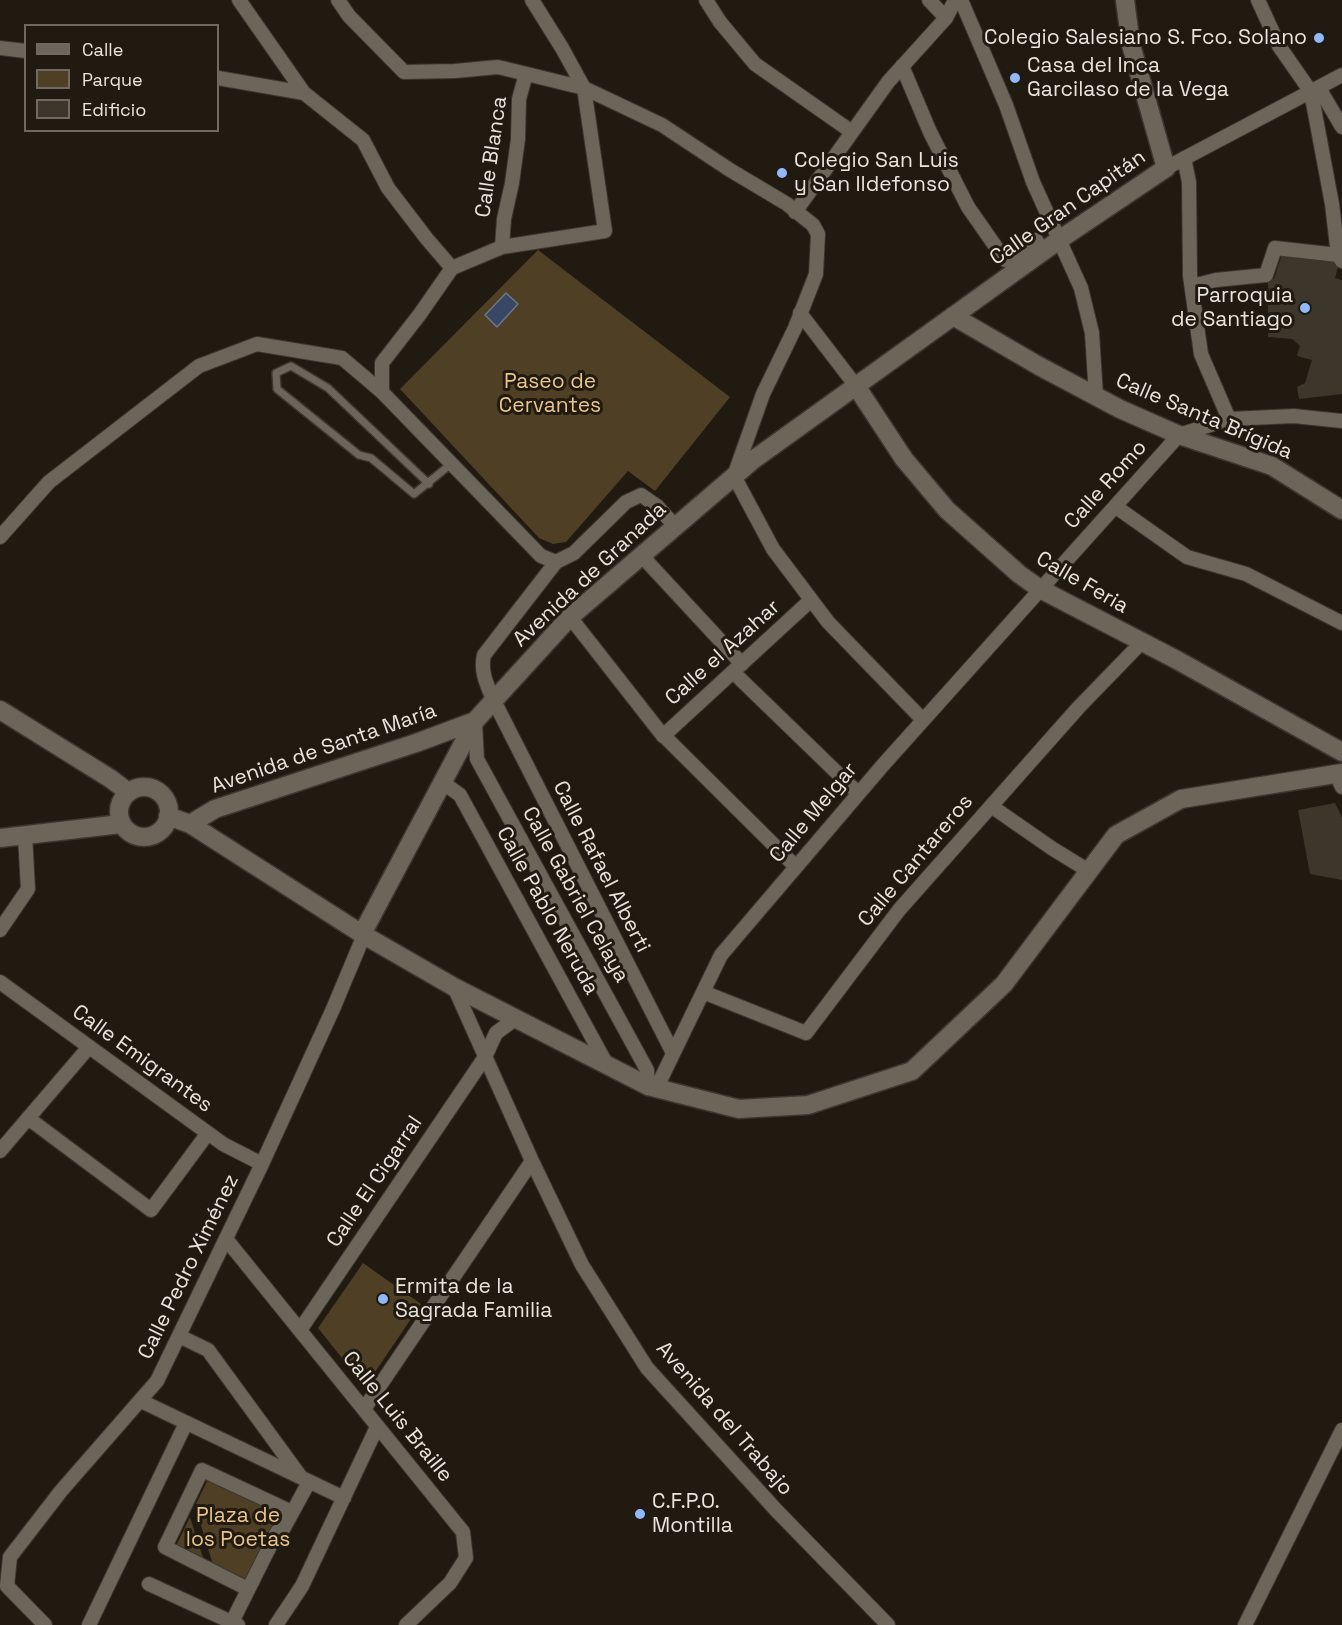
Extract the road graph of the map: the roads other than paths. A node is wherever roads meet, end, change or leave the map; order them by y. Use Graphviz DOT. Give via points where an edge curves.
graph roads {
  1 [pos="239,0"];
  2 [pos="338,0"];
  3 [pos="532,0"];
  4 [pos="706,0"];
  5 [pos="929,0"];
  6 [pos="955,0"];
  7 [pos="961,0"];
  8 [pos="1125,0"];
  9 [pos="1258,0"];
  10 [pos="946,18"];
  11 [pos="0,48"];
  12 [pos="24,51"];
  13 [pos="902,66"];
  14 [pos="526,74"];
  15 [pos="1342,75"];
  16 [pos="219,78"];
  17 [pos="584,88"];
  18 [pos="1315,90"];
  19 [pos="304,93"];
  20 [pos="1342,127"];
  21 [pos="852,132"];
  22 [pos="1184,158"];
  23 [pos="1166,168"];
  24 [pos="795,212"];
  25 [pos="1059,240"];
  26 [pos="502,247"];
  27 [pos="1043,252"];
  28 [pos="1340,258"];
  29 [pos="452,268"];
  30 [pos="1192,286"];
  31 [pos="800,313"];
  32 [pos="953,316"];
  33 [pos="856,386"];
  34 [pos="382,393"];
  35 [pos="1096,396"];
  36 [pos="1229,419"];
  37 [pos="1342,422"];
  38 [pos="1179,435"];
  39 [pos="451,464"];
  40 [pos="734,476"];
  41 [pos="429,484"];
  42 [pos="1116,507"];
  43 [pos="1342,510"];
  44 [pos="675,526"];
  45 [pos="0,537"];
  46 [pos="641,555"];
  47 [pos="556,562"];
  48 [pos="1040,589"];
  49 [pos="811,600"];
  50 [pos="570,618"];
  51 [pos="1342,623"];
  52 [pos="1142,642"];
  53 [pos="738,668"];
  54 [pos="493,699"];
  55 [pos="0,710"];
  56 [pos="922,720"];
  57 [pos="475,721"];
  58 [pos="663,736"];
  59 [pos="1342,752"];
  60 [pos="1340,777"];
  61 [pos="442,782"];
  62 [pos="128,792"];
  63 [pos="858,793"];
  64 [pos="991,806"];
  65 [pos="168,816"];
  66 [pos="121,824"];
  67 [pos="190,824"];
  68 [pos="25,835"];
  69 [pos="0,838"];
  70 [pos="796,867"];
  71 [pos="1089,871"];
  72 [pos="0,930"];
  73 [pos="363,935"];
  74 [pos="0,982"];
  75 [pos="454,987"];
  76 [pos="703,992"];
  77 [pos="515,1019"];
  78 [pos="89,1047"];
  79 [pos="673,1053"];
  80 [pos="485,1057"];
  81 [pos="607,1065"];
  82 [pos="652,1088"];
  83 [pos="28,1118"];
  84 [pos="208,1133"];
  85 [pos="0,1151"];
  86 [pos="532,1161"];
  87 [pos="262,1164"];
  88 [pos="226,1239"];
  89 [pos="300,1330"];
  90 [pos="179,1336"];
  91 [pos="141,1401"];
  92 [pos="364,1409"];
  93 [pos="186,1423"];
  94 [pos="377,1427"];
  95 [pos="1342,1430"];
  96 [pos="305,1480"];
  97 [pos="344,1498"];
  98 [pos="292,1512"];
  99 [pos="149,1584"];
  100 [pos="248,1589"];
  101 [pos="235,1623"];
  102 [pos="45,1625"];
  103 [pos="89,1625"];
  104 [pos="276,1625"];
  105 [pos="406,1625"];
  106 [pos="888,1625"];
  107 [pos="1245,1625"];
  1 -- 19 [label="street"];
  2 -- 14 [label="street" via="404,72 498,67"];
  3 -- 17 [label="street"];
  4 -- 21 [label="street" via="755,64"];
  5 -- 10 [label="street"];
  6 -- 10 [label="street"];
  7 -- 25 [label="street"];
  8 -- 23 [label="street" via="1131,45"];
  9 -- 18 [label="street" via="1279,46"];
  10 -- 13 [label="street"];
  11 -- 12 [label="street"];
  13 -- 21 [label="street"];
  13 -- 27 [label="street" via="968,207 1005,261 1036,240"];
  14 -- 17 [label="street"];
  14 -- 26 [label="street, Calle Blanca" via="519,99 518,139"];
  15 -- 18 [label="street, Calle Gran Capitán"];
  16 -- 19 [label="street"];
  17 -- 24 [label="street" via="662,125"];
  17 -- 26 [label="street" via="605,231"];
  18 -- 20 [label="street"];
  18 -- 22 [label="street, Calle Gran Capitán"];
  18 -- 28 [label="street"];
  19 -- 29 [label="street" via="363,140 388,188"];
  21 -- 24 [label="street"];
  22 -- 23 [label="street, Calle Gran Capitán"];
  22 -- 30 [label="street" via="1189,182"];
  23 -- 25 [label="street, Calle Gran Capitán"];
  24 -- 31 [label="street" via="813,225 818,234 816,274"];
  25 -- 27 [label="street, Calle Gran Capitán"];
  25 -- 35 [label="street" via="1081,288 1092,333"];
  26 -- 29 [label="street"];
  27 -- 32 [label="street, Calle Gran Capitán"];
  28 -- 30 [label="street" via="1275,248 1266,275"];
  29 -- 34 [label="street" via="382,363"];
  30 -- 36 [label="street" via="1201,354"];
  31 -- 33 [label="street"];
  31 -- 40 [label="street" via="763,394"];
  32 -- 33 [label="street, Calle Gran Capitán"];
  32 -- 35 [label="street, Calle Santa Brígida"];
  33 -- 40 [label="street, Avenida de Granada"];
  33 -- 48 [label="street, Calle Feria" via="904,459 947,510"];
  34 -- 39 [label="street"];
  34 -- 45 [label="street" via="342,358 257,344 237,351 199,366 59,475"];
  35 -- 38 [label="street, Calle Santa Brígida"];
  36 -- 37 [label="street" via="1294,416"];
  36 -- 38 [label="street"];
  38 -- 42 [label="street, Calle Romo"];
  38 -- 43 [label="street, Calle Santa Brígida" via="1272,466"];
  39 -- 41 [label="lane"];
  39 -- 47 [label="street" via="541,556"];
  40 -- 44 [label="street, Avenida de Granada"];
  40 -- 49 [label="street" via="773,549"];
  41 -- 41 [label="lane" via="328,388 291,366 276,373 277,389 358,455 371,458 414,494"];
  42 -- 48 [label="street, Calle Romo"];
  42 -- 51 [label="street" via="1187,557 1246,574"];
  44 -- 46 [label="street, Avenida de Granada"];
  44 -- 47 [label="street" via="641,495 626,502 574,552"];
  46 -- 50 [label="street, Avenida de Granada"];
  46 -- 53 [label="street"];
  47 -- 54 [label="street, Calle Rafael Alberti" via="484,656 484,676"];
  48 -- 52 [label="street, Calle Feria"];
  48 -- 56 [label="street, Calle Melgar"];
  49 -- 53 [label="street, Calle el Azahar"];
  49 -- 56 [label="street"];
  50 -- 54 [label="street, Avenida de Granada"];
  50 -- 58 [label="street"];
  52 -- 59 [label="street, Calle Feria"];
  52 -- 64 [label="street, Calle Cantareros"];
  53 -- 58 [label="street, Calle el Azahar"];
  53 -- 63 [label="street"];
  54 -- 57 [label="street, Avenida de Granada"];
  54 -- 79 [label="street, Calle Rafael Alberti"];
  55 -- 62 [label="street"];
  56 -- 63 [label="street, Calle Melgar"];
  57 -- 61 [label="street, Avenida de Granada"];
  57 -- 67 [label="street, Avenida de Santa María" via="215,808"];
  57 -- 82 [label="street, Calle Gabriel Celaya" via="477,759 647,1070"];
  58 -- 70 [label="street"];
  60 -- 71 [label="street" via="1181,799 1116,835"];
  61 -- 73 [label="street, Avenida de Granada"];
  61 -- 81 [label="street, Calle Pablo Neruda" via="460,795"];
  62 -- 65 [label="street" via="139,787 159,792 166,801"];
  62 -- 66 [label="street" via="118,813"];
  63 -- 70 [label="street, Calle Melgar"];
  64 -- 71 [label="street"];
  64 -- 76 [label="street, Calle Cantareros" via="899,910 806,1033"];
  65 -- 66 [label="street" via="161,830 152,836 129,833"];
  65 -- 67 [label="street"];
  66 -- 68 [label="street"];
  67 -- 73 [label="street"];
  68 -- 69 [label="street"];
  68 -- 72 [label="street" via="28,889"];
  70 -- 76 [label="street, Calle Melgar" via="721,956"];
  71 -- 82 [label="street" via="1004,984 912,1071 808,1105 739,1109"];
  73 -- 75 [label="street"];
  73 -- 87 [label="street, Calle Pedro Ximénez"];
  74 -- 78 [label="street, Calle Emigrantes"];
  75 -- 77 [label="street"];
  75 -- 80 [label="street, Avenida del Trabajo"];
  76 -- 79 [label="street, Calle Melgar"];
  77 -- 80 [label="street, Calle El Cigarral" via="496,1033"];
  77 -- 81 [label="street"];
  78 -- 83 [label="street"];
  78 -- 84 [label="street, Calle Emigrantes"];
  79 -- 82 [label="street, Calle Melgar"];
  80 -- 86 [label="street, Avenida del Trabajo"];
  80 -- 89 [label="street, Calle El Cigarral"];
  81 -- 82 [label="street"];
  83 -- 84 [label="street" via="151,1210"];
  83 -- 85 [label="street"];
  84 -- 87 [label="street, Calle Emigrantes"];
  86 -- 92 [label="street"];
  86 -- 106 [label="street, Avenida del Trabajo" via="582,1265 647,1368 776,1510"];
  87 -- 88 [label="street, Calle Pedro Ximénez"];
  88 -- 89 [label="street, Calle Luis Braille"];
  88 -- 90 [label="street, Calle Pedro Ximénez"];
  89 -- 92 [label="street, Calle Luis Braille"];
  90 -- 91 [label="street, Calle Pedro Ximénez" via="157,1382"];
  90 -- 96 [label="street" via="208,1350"];
  91 -- 93 [label="street"];
  91 -- 102 [label="street, Calle Pedro Ximénez" via="61,1491 10,1557 7,1586"];
  92 -- 94 [label="street, Calle Luis Braille"];
  93 -- 96 [label="street"];
  93 -- 103 [label="street"];
  94 -- 97 [label="street"];
  94 -- 105 [label="street, Calle Luis Braille" via="463,1532 466,1558 450,1583"];
  95 -- 107 [label="street"];
  96 -- 97 [label="street"];
  96 -- 98 [label="street"];
  97 -- 104 [label="street" via="302,1586"];
  98 -- 100 [label="street" via="281,1533 277,1532"];
  98 -- 100 [label="street" via="202,1470 165,1547"];
  99 -- 101 [label="street"];
  100 -- 101 [label="street"];
}
